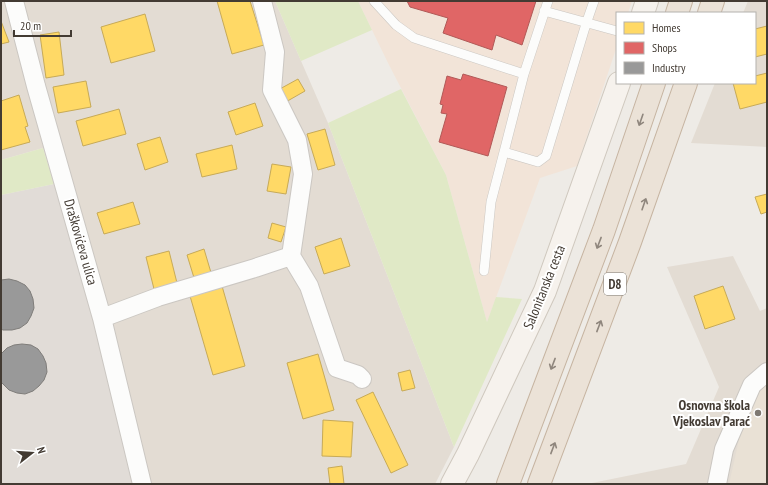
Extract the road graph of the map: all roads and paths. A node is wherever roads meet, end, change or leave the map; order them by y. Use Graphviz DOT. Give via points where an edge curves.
graph roads {
  1 [pos="14,1"];
  2 [pos="262,1"];
  3 [pos="374,1"];
  4 [pos="548,1"];
  5 [pos="594,1"];
  6 [pos="647,1"];
  7 [pos="681,1"];
  8 [pos="713,1"];
  9 [pos="544,11"];
  10 [pos="643,12"];
  11 [pos="677,12"];
  12 [pos="709,12"];
  13 [pos="586,24"];
  14 [pos="616,31"];
  15 [pos="524,74"];
  16 [pos="619,84"];
  17 [pos="654,84"];
  18 [pos="686,84"];
  19 [pos="504,152"];
  20 [pos="291,256"];
  21 [pos="484,271"];
  22 [pos="102,318"];
  23 [pos="767,372"];
  24 [pos="362,379"];
  25 [pos="142,484"];
  26 [pos="452,484"];
  27 [pos="508,484"];
  28 [pos="539,484"];
  29 [pos="717,484"];
  1 -- 22 [label="street, Draškovićeva ulica"];
  2 -- 20 [label="street" via="275,52 272,90 297,140 303,174"];
  3 -- 15 [label="lane" via="396,25 414,38"];
  4 -- 9 [label="lane"];
  5 -- 13 [label="lane"];
  6 -- 10 [label="main road"];
  7 -- 11 [label="highway"];
  8 -- 12 [label="highway"];
  9 -- 13 [label="lane"];
  9 -- 15 [label="lane"];
  13 -- 14 [label="lane"];
  13 -- 19 [label="lane" via="546,156 538,162"];
  15 -- 19 [label="lane"];
  16 -- 26 [label="main road, Salonitanska cesta" via="545,291"];
  17 -- 27 [label="highway, D8, one-way" via="604,230"];
  28 -- 18 [label="highway, D8, one-way" via="630,242"];
  19 -- 21 [label="lane" via="490,202"];
  20 -- 22 [label="street" via="158,297"];
  20 -- 24 [label="street" via="309,286 337,368 358,375"];
  22 -- 25 [label="street, Draškovićeva ulica"];
  23 -- 29 [label="street" via="752,385 724,449"];
}
